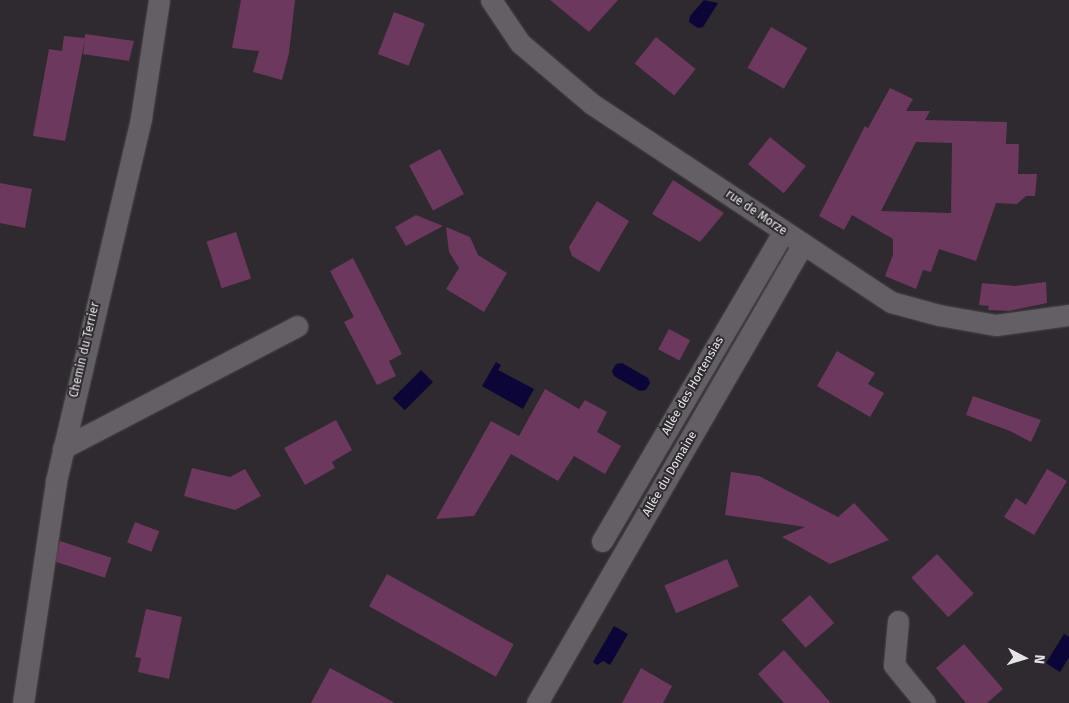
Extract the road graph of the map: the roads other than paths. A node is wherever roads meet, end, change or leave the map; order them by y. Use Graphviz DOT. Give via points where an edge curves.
graph roads {
  1 [pos="159,0"];
  2 [pos="491,0"];
  3 [pos="784,231"];
  4 [pos="803,244"];
  5 [pos="1069,315"];
  6 [pos="297,326"];
  7 [pos="64,448"];
  8 [pos="602,541"];
  9 [pos="898,621"];
  10 [pos="23,703"];
  11 [pos="537,703"];
  12 [pos="925,703"];
  1 -- 7 [label="street, Chemin du Terrier" via="141,118"];
  2 -- 3 [label="street, rue de Morze" via="520,43 592,104"];
  3 -- 4 [label="street, rue de Morze"];
  3 -- 8 [label="street, Allée des Hortensias"];
  4 -- 5 [label="street, rue de Morze" via="891,302 939,315 996,325"];
  4 -- 11 [label="street, Allée du Domaine"];
  6 -- 7 [label="street"];
  7 -- 10 [label="street, Chemin du Terrier"];
  9 -- 12 [label="street" via="894,665"];
}
